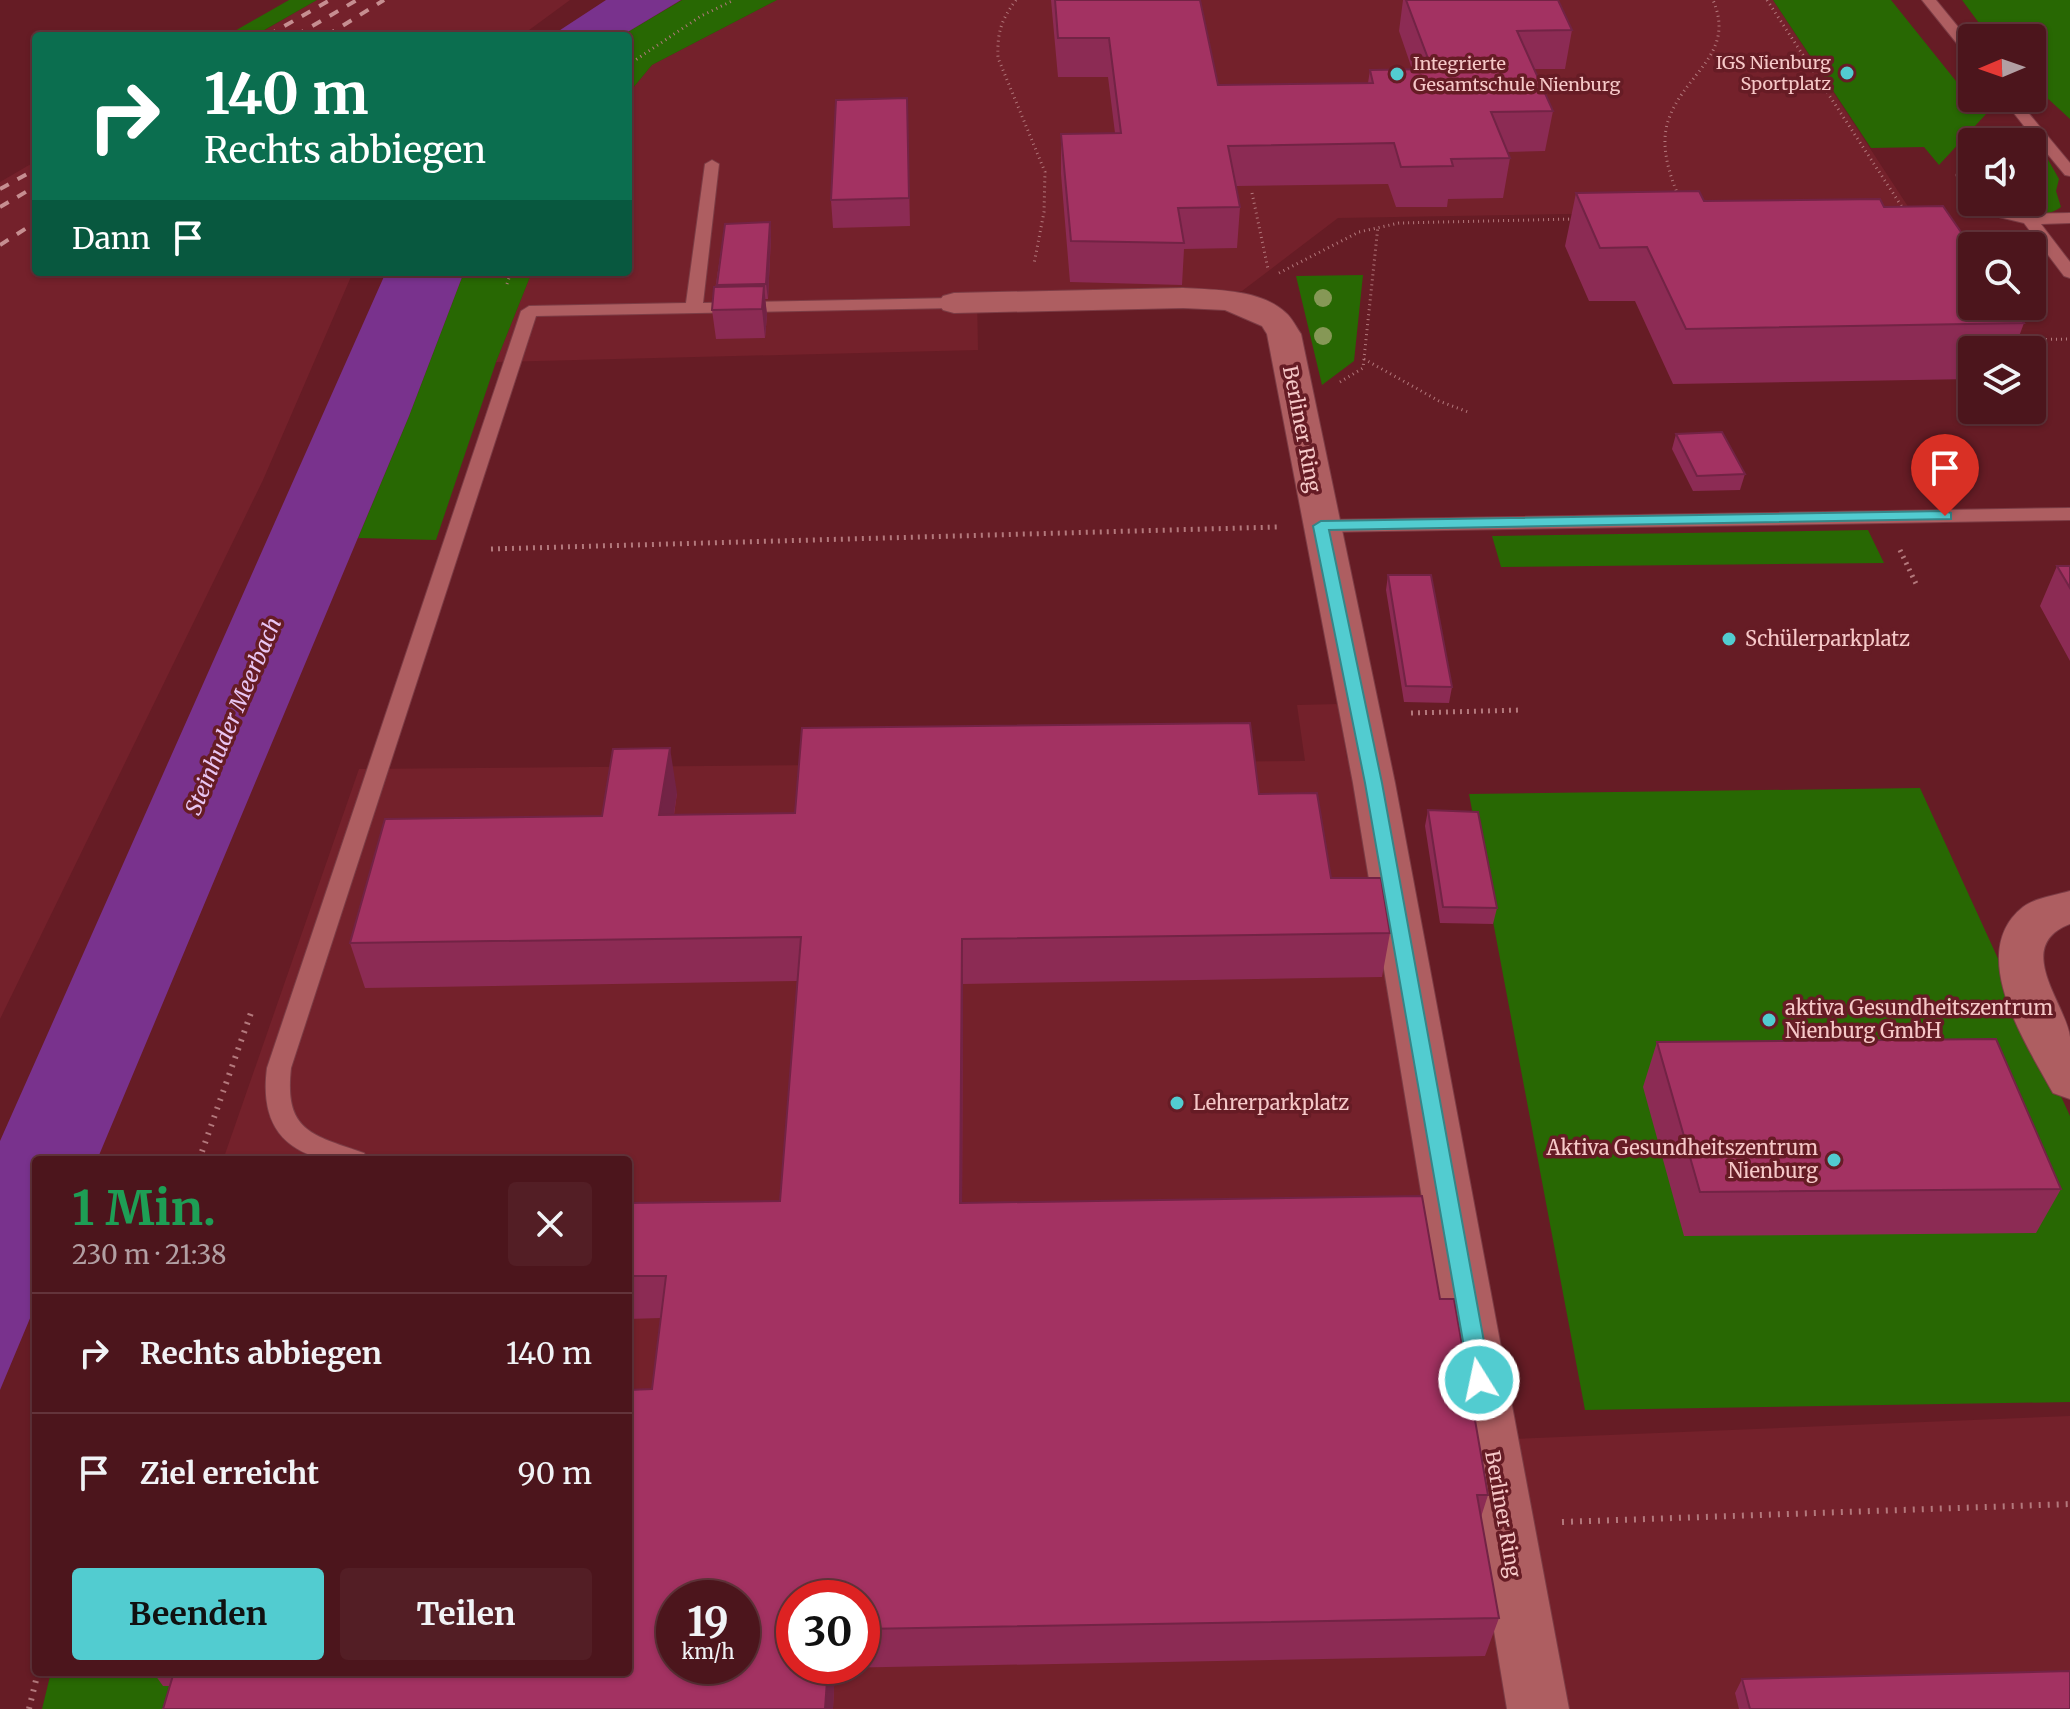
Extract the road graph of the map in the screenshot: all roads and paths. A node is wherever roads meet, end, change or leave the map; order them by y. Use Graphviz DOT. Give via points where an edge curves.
graph roads {
  1 [pos="734,0"];
  2 [pos="1016,0"];
  3 [pos="1713,0"];
  4 [pos="1767,0"];
  5 [pos="1929,0"];
  6 [pos="1958,36"];
  7 [pos="632,62"];
  8 [pos="2021,112"];
  9 [pos="2033,127"];
  10 [pos="712,164"];
  11 [pos="2070,172"];
  12 [pos="1252,193"];
  13 [pos="1683,205"];
  14 [pos="1891,214"];
  15 [pos="2011,216"];
  16 [pos="2070,218"];
  17 [pos="1582,219"];
  18 [pos="2031,222"];
  19 [pos="1378,226"];
  20 [pos="2070,273"];
  21 [pos="1033,301"];
  22 [pos="954,303"];
  23 [pos="694,308"];
  24 [pos="2046,339"];
  25 [pos="2070,339"];
  26 [pos="1364,359"];
  27 [pos="1298,407"];
  28 [pos="1468,412"];
  29 [pos="2070,514"];
  30 [pos="1321,526"];
  31 [pos="450,550"];
  32 [pos="1522,710"];
  33 [pos="1360,715"];
  34 [pos="2070,907"];
  35 [pos="2070,1080"];
  36 [pos="344,1156"];
  37 [pos="2070,1504"];
  38 [pos="1505,1524"];
  39 [pos="37,1676"];
  40 [pos="29,1709"];
  41 [pos="1538,1709"];
  1 -- 7 [label="path"];
  2 -- 21 [label="path" via="1000,20 996,37 1008,88 1043,161 1046,194"];
  3 -- 13 [label="path" via="1723,31 1713,54 1679,97 1665,144 1672,182"];
  4 -- 14 [label="path" via="1906,213"];
  5 -- 6 [label="lane"];
  8 -- 9 [label="lane"];
  9 -- 11 [label="lane"];
  10 -- 23 [label="lane"];
  12 -- 19 [label="path" via="1270,278"];
  15 -- 18 [label="lane"];
  16 -- 18 [label="lane"];
  17 -- 19 [label="path"];
  18 -- 20 [label="lane"];
  19 -- 26 [label="path"];
  21 -- 22 [label="street, Berliner Ring"];
  21 -- 27 [label="street, Berliner Ring" via="1183,298 1249,306 1274,319 1284,334"];
  22 -- 23 [label="lane"];
  23 -- 31 [label="lane" via="529,311"];
  24 -- 25 [label="path"];
  26 -- 27 [label="path" via="1363,368"];
  26 -- 28 [label="path"];
  27 -- 30 [label="street, Berliner Ring"];
  29 -- 30 [label="lane"];
  30 -- 31 [label="path"];
  30 -- 33 [label="street, Berliner Ring"];
  31 -- 36 [label="lane" via="274,1092 278,1114 292,1134"];
  32 -- 33 [label="path"];
  33 -- 38 [label="street, Berliner Ring"];
  34 -- 35 [label="street" via="2042,917 2026,932 2018,950 2028,994"];
  37 -- 38 [label="path"];
  38 -- 41 [label="street, Berliner Ring"];
  39 -- 40 [label="path"];
}
